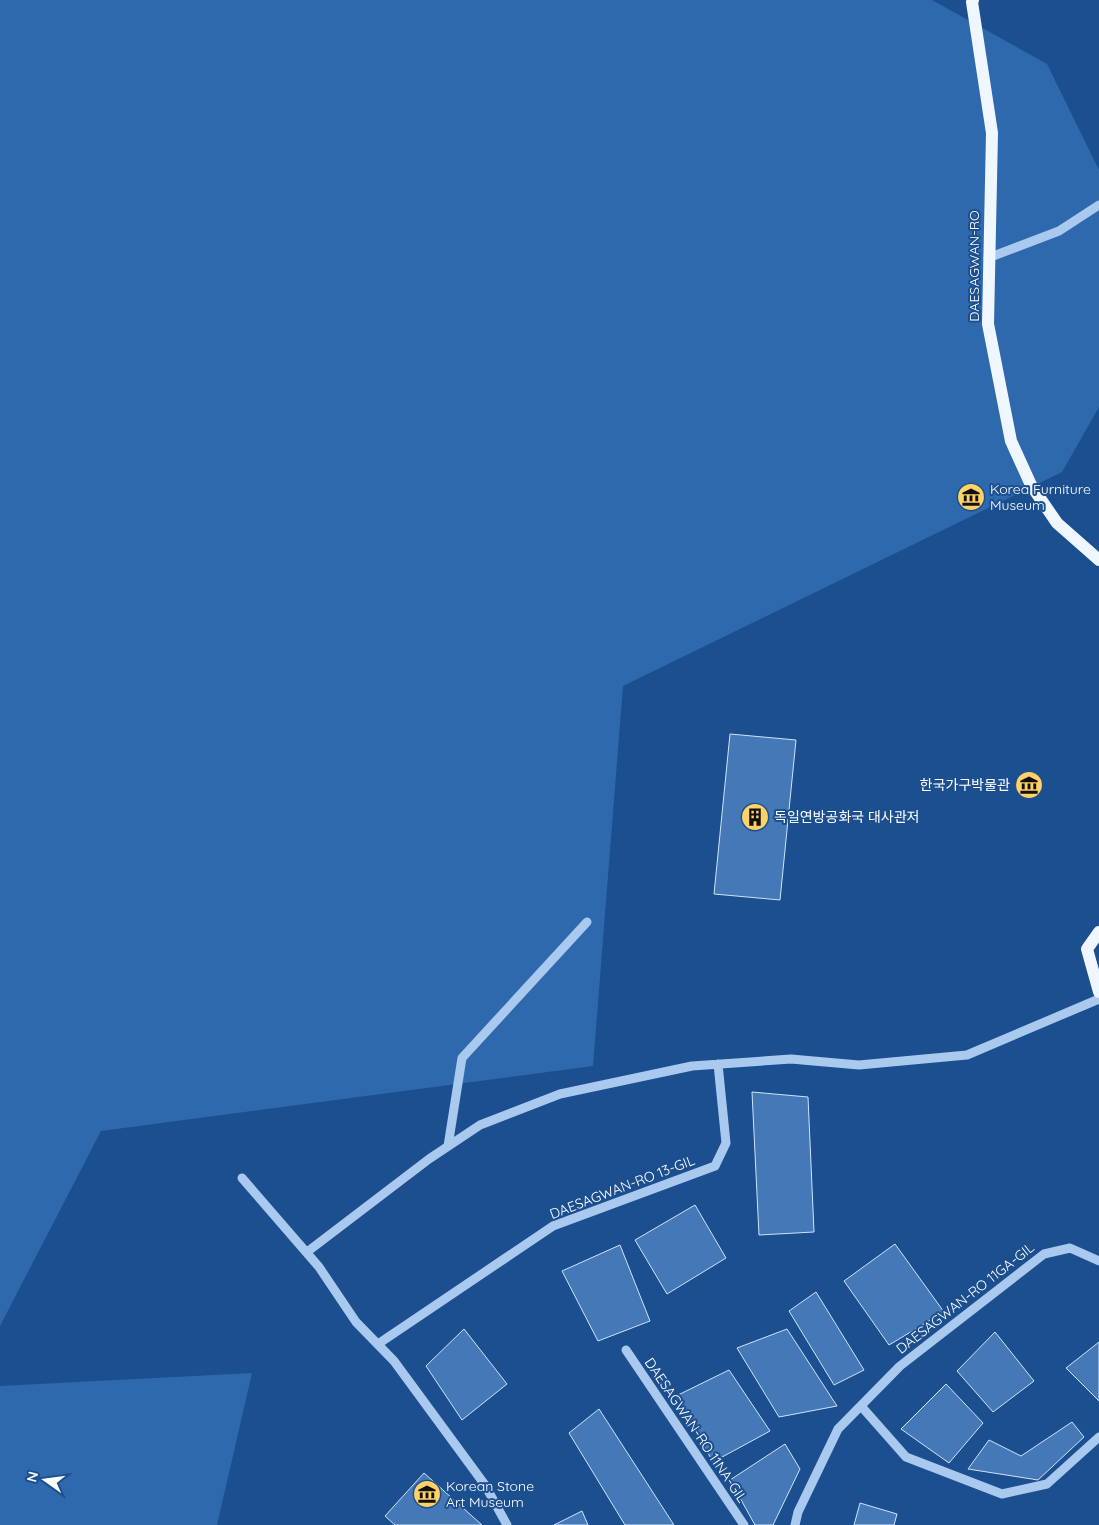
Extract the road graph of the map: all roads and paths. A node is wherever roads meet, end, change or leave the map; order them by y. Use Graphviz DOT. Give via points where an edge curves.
graph roads {
  1 [pos="973,0"];
  2 [pos="1099,205"];
  3 [pos="988,258"];
  4 [pos="1099,560"];
  5 [pos="587,922"];
  6 [pos="1099,932"];
  7 [pos="1099,992"];
  8 [pos="1099,999"];
  9 [pos="718,1064"];
  10 [pos="448,1146"];
  11 [pos="242,1178"];
  12 [pos="307,1252"];
  13 [pos="1099,1261"];
  14 [pos="378,1344"];
  15 [pos="626,1350"];
  16 [pos="861,1406"];
  17 [pos="1099,1437"];
  18 [pos="507,1525"];
  19 [pos="744,1525"];
  20 [pos="795,1525"];
  1 -- 3 [label="main road, DAESAGWAN-RO" via="992,133"];
  2 -- 3 [label="street" via="1059,231"];
  3 -- 4 [label="main road, DAESAGWAN-RO" via="988,324 1011,441 1031,485 1057,523"];
  5 -- 10 [label="street" via="462,1058"];
  6 -- 7 [label="main road" via="1087,949"];
  8 -- 9 [label="street" via="967,1055 859,1065 791,1059"];
  9 -- 10 [label="street" via="692,1066 560,1094 480,1125"];
  9 -- 14 [label="street, DAESAGWAN-RO 13-GIL" via="726,1143 715,1166 553,1226"];
  10 -- 12 [label="street"];
  11 -- 12 [label="street"];
  12 -- 14 [label="street" via="356,1322"];
  13 -- 16 [label="street, DAESAGWAN-RO 11GA-GIL" via="1070,1248 1044,1254 900,1366"];
  14 -- 18 [label="street" via="485,1485"];
  15 -- 19 [label="street, DAESAGWAN-RO 11NA-GIL"];
  16 -- 17 [label="street" via="906,1457 1002,1494 1047,1484"];
  16 -- 20 [label="street, DAESAGWAN-RO 11GA-GIL" via="838,1430 798,1512"];
}
